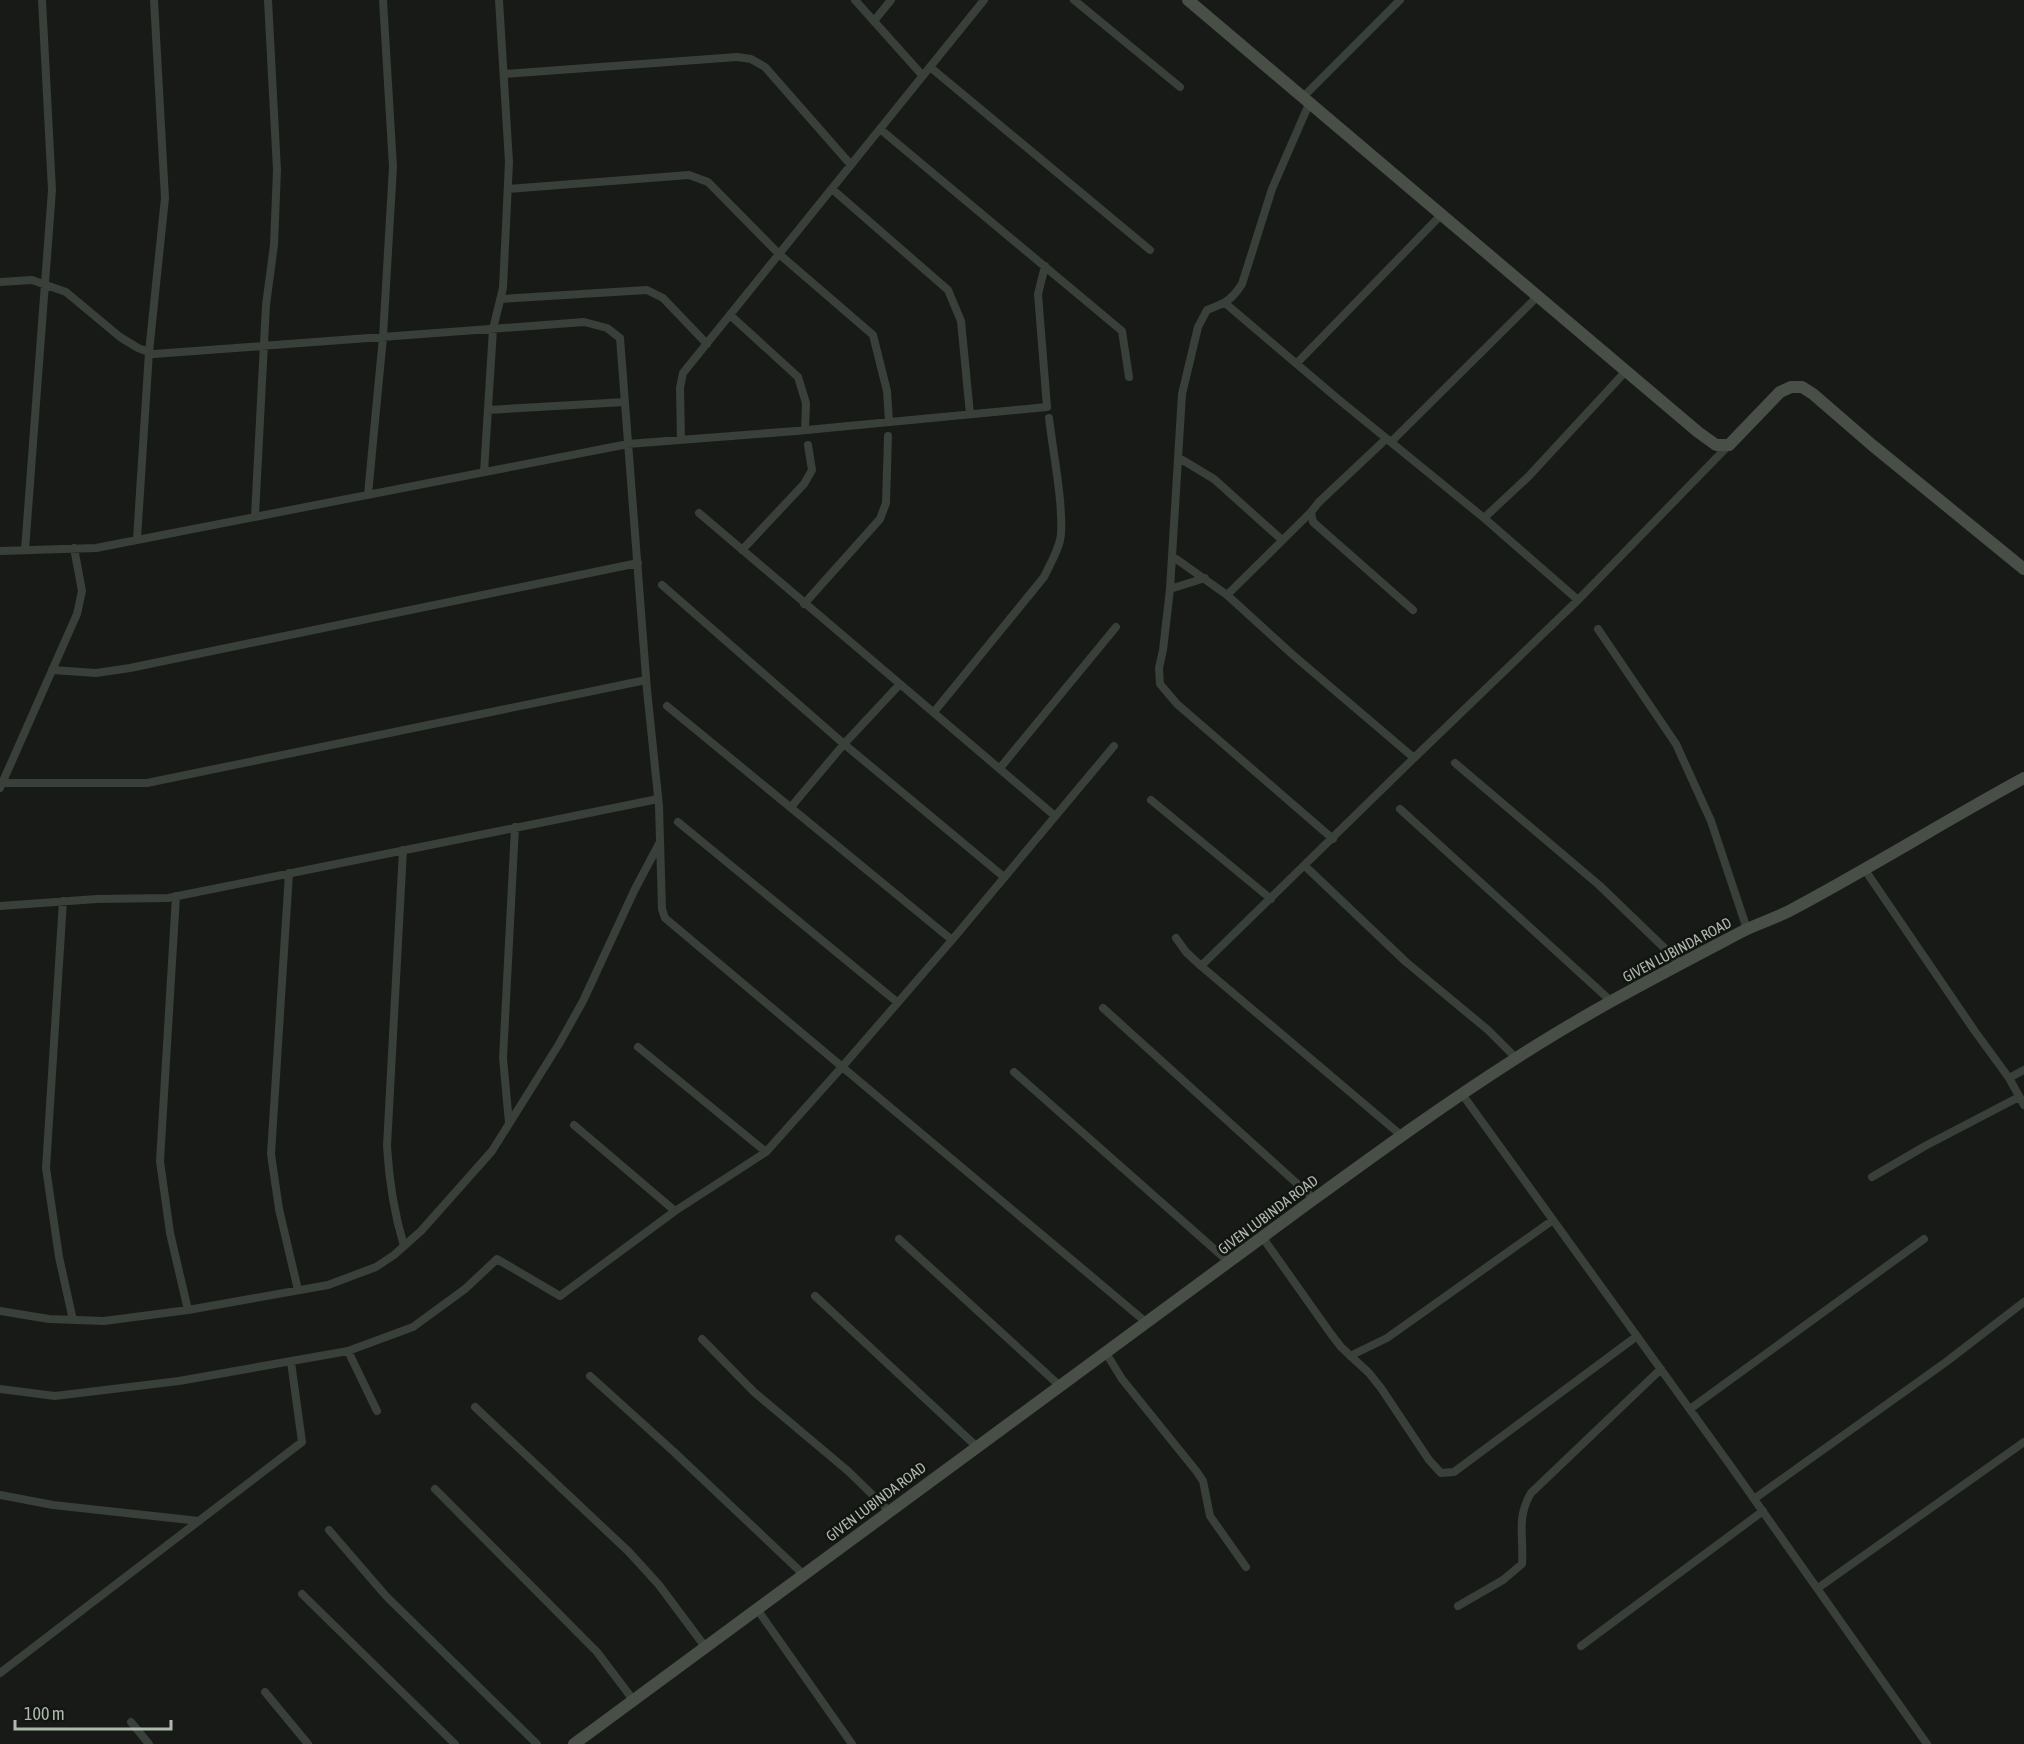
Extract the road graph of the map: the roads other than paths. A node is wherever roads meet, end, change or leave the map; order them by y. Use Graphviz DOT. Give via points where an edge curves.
graph roads {
  1 [pos="42,0"];
  2 [pos="154,0"];
  3 [pos="268,0"];
  4 [pos="383,0"];
  5 [pos="499,0"];
  6 [pos="855,0"];
  7 [pos="891,0"];
  8 [pos="984,0"];
  9 [pos="1074,0"];
  10 [pos="1188,0"];
  11 [pos="1400,0"];
  12 [pos="874,21"];
  13 [pos="930,67"];
  14 [pos="504,74"];
  15 [pos="923,76"];
  16 [pos="1180,87"];
  17 [pos="1306,101"];
  18 [pos="880,129"];
  19 [pos="851,165"];
  20 [pos="508,189"];
  21 [pos="832,189"];
  22 [pos="1441,215"];
  23 [pos="1150,250"];
  24 [pos="779,254"];
  25 [pos="1045,266"];
  26 [pos="0,282"];
  27 [pos="46,284"];
  28 [pos="1234,296"];
  29 [pos="1537,297"];
  30 [pos="501,299"];
  31 [pos="1225,303"];
  32 [pos="1235,312"];
  33 [pos="730,315"];
  34 [pos="493,329"];
  35 [pos="383,337"];
  36 [pos="707,344"];
  37 [pos="264,346"];
  38 [pos="149,352"];
  39 [pos="1297,363"];
  40 [pos="1626,371"];
  41 [pos="1130,376"];
  42 [pos="625,402"];
  43 [pos="488,410"];
  44 [pos="970,414"];
  45 [pos="1049,418"];
  46 [pos="889,422"];
  47 [pos="805,430"];
  48 [pos="888,435"];
  49 [pos="681,440"];
  50 [pos="1388,440"];
  51 [pos="628,444"];
  52 [pos="808,445"];
  53 [pos="1721,449"];
  54 [pos="1179,458"];
  55 [pos="484,472"];
  56 [pos="368,494"];
  57 [pos="1311,512"];
  58 [pos="699,513"];
  59 [pos="255,516"];
  60 [pos="1484,518"];
  61 [pos="137,540"];
  62 [pos="1282,540"];
  63 [pos="74,548"];
  64 [pos="25,550"];
  65 [pos="742,550"];
  66 [pos="0,551"];
  67 [pos="1172,556"];
  68 [pos="638,563"];
  69 [pos="2024,568"];
  70 [pos="1204,578"];
  71 [pos="662,585"];
  72 [pos="1170,589"];
  73 [pos="1227,595"];
  74 [pos="1578,600"];
  75 [pos="804,604"];
  76 [pos="1413,610"];
  77 [pos="1116,627"];
  78 [pos="1598,629"];
  79 [pos="52,670"];
  80 [pos="646,680"];
  81 [pos="900,684"];
  82 [pos="667,706"];
  83 [pos="934,712"];
  84 [pos="844,744"];
  85 [pos="1114,746"];
  86 [pos="1414,758"];
  87 [pos="1455,762"];
  88 [pos="1000,768"];
  89 [pos="2024,778"];
  90 [pos="1,786"];
  91 [pos="658,799"];
  92 [pos="1151,800"];
  93 [pos="791,807"];
  94 [pos="1400,808"];
  95 [pos="1055,816"];
  96 [pos="678,822"];
  97 [pos="515,827"];
  98 [pos="1333,838"];
  99 [pos="660,842"];
  100 [pos="403,850"];
  101 [pos="1305,866"];
  102 [pos="1865,870"];
  103 [pos="288,873"];
  104 [pos="1004,877"];
  105 [pos="176,896"];
  106 [pos="1271,899"];
  107 [pos="63,901"];
  108 [pos="0,906"];
  109 [pos="1748,929"];
  110 [pos="1176,938"];
  111 [pos="952,940"];
  112 [pos="1682,965"];
  113 [pos="1201,966"];
  114 [pos="897,1002"];
  115 [pos="1612,1002"];
  116 [pos="1103,1008"];
  117 [pos="638,1047"];
  118 [pos="1516,1058"];
  119 [pos="842,1067"];
  120 [pos="2024,1070"];
  121 [pos="1014,1072"];
  122 [pos="2009,1078"];
  123 [pos="1462,1094"];
  124 [pos="2019,1097"];
  125 [pos="2024,1105"];
  126 [pos="509,1124"];
  127 [pos="574,1125"];
  128 [pos="1402,1136"];
  129 [pos="765,1152"];
  130 [pos="1872,1177"];
  131 [pos="1314,1199"];
  132 [pos="675,1211"];
  133 [pos="1554,1220"];
  134 [pos="1263,1238"];
  135 [pos="898,1239"];
  136 [pos="1924,1239"];
  137 [pos="404,1246"];
  138 [pos="1230,1263"];
  139 [pos="298,1290"];
  140 [pos="815,1296"];
  141 [pos="2024,1302"];
  142 [pos="188,1310"];
  143 [pos="0,1311"];
  144 [pos="73,1320"];
  145 [pos="1147,1323"];
  146 [pos="1637,1336"];
  147 [pos="702,1339"];
  148 [pos="348,1351"];
  149 [pos="1106,1353"];
  150 [pos="1350,1356"];
  151 [pos="291,1362"];
  152 [pos="1661,1369"];
  153 [pos="590,1376"];
  154 [pos="1060,1386"];
  155 [pos="0,1389"];
  156 [pos="476,1407"];
  157 [pos="1690,1409"];
  158 [pos="377,1411"];
  159 [pos="2024,1442"];
  160 [pos="976,1446"];
  161 [pos="435,1489"];
  162 [pos="0,1495"];
  163 [pos="1754,1499"];
  164 [pos="889,1511"];
  165 [pos="1763,1511"];
  166 [pos="200,1521"];
  167 [pos="329,1530"];
  168 [pos="1246,1567"];
  169 [pos="803,1574"];
  170 [pos="1818,1588"];
  171 [pos="302,1594"];
  172 [pos="1458,1606"];
  173 [pos="758,1609"];
  174 [pos="1581,1646"];
  175 [pos="706,1648"];
  176 [pos="0,1673"];
  177 [pos="265,1692"];
  178 [pos="634,1701"];
  179 [pos="131,1722"];
  180 [pos="149,1744"];
  181 [pos="308,1744"];
  182 [pos="455,1744"];
  183 [pos="537,1744"];
  184 [pos="574,1744"];
  185 [pos="852,1744"];
  186 [pos="1927,1744"];
  1 -- 27 [label="street" via="52,190"];
  2 -- 38 [label="street" via="165,198"];
  3 -- 37 [label="street" via="276,170 274,245"];
  4 -- 35 [label="street" via="393,167"];
  5 -- 14 [label="street"];
  6 -- 12 [label="street"];
  7 -- 12 [label="street"];
  8 -- 13 [label="street"];
  9 -- 16 [label="street"];
  10 -- 17 [label="street"];
  11 -- 17 [label="street"];
  12 -- 15 [label="street"];
  13 -- 15 [label="street"];
  13 -- 23 [label="street"];
  14 -- 19 [label="street" via="751,59 771,74"];
  14 -- 20 [label="street"];
  15 -- 18 [label="street"];
  17 -- 22 [label="street"];
  17 -- 28 [label="street" via="1272,189 1242,284"];
  18 -- 19 [label="street"];
  18 -- 25 [label="street"];
  19 -- 21 [label="street"];
  20 -- 24 [label="street" via="689,175 708,182"];
  20 -- 30 [label="street"];
  21 -- 24 [label="street"];
  21 -- 44 [label="street" via="948,290 962,321"];
  22 -- 29 [label="street"];
  22 -- 39 [label="street"];
  24 -- 33 [label="street"];
  24 -- 46 [label="street" via="873,334 887,391"];
  25 -- 41 [label="street" via="1122,331"];
  25 -- 44 [label="street" via="1038,294 1047,407"];
  26 -- 27 [label="street" via="32,280"];
  27 -- 38 [label="street" via="66,292 120,337"];
  27 -- 64 [label="street"];
  28 -- 31 [label="street"];
  28 -- 32 [label="street"];
  29 -- 40 [label="street"];
  29 -- 50 [label="street"];
  30 -- 34 [label="street"];
  30 -- 36 [label="street" via="647,290 663,298"];
  31 -- 32 [label="street"];
  31 -- 54 [label="street" via="1207,310 1198,327 1182,394"];
  32 -- 39 [label="street"];
  33 -- 36 [label="street"];
  33 -- 47 [label="street" via="798,377 806,403"];
  34 -- 35 [label="street"];
  34 -- 42 [label="street" via="584,322 607,328 621,338"];
  34 -- 43 [label="street"];
  35 -- 37 [label="street"];
  35 -- 56 [label="street"];
  36 -- 49 [label="street" via="683,373"];
  37 -- 38 [label="street"];
  37 -- 59 [label="street"];
  38 -- 61 [label="street"];
  39 -- 50 [label="street"];
  40 -- 53 [label="street"];
  40 -- 60 [label="street" via="1528,477"];
  42 -- 43 [label="street"];
  42 -- 51 [label="street"];
  43 -- 55 [label="street"];
  44 -- 46 [label="street"];
  45 -- 83 [label="street" via="1061,535 1052,560 1044,577"];
  46 -- 47 [label="street"];
  47 -- 49 [label="street"];
  48 -- 75 [label="street" via="886,503 880,519"];
  49 -- 51 [label="street"];
  50 -- 57 [label="street"];
  50 -- 60 [label="street"];
  51 -- 55 [label="street"];
  51 -- 68 [label="street"];
  52 -- 65 [label="street" via="812,470 804,484"];
  53 -- 69 [label="street" via="1780,392 1802,387"];
  53 -- 74 [label="street"];
  54 -- 62 [label="street" via="1214,480"];
  54 -- 67 [label="street"];
  55 -- 56 [label="street"];
  56 -- 59 [label="street"];
  57 -- 62 [label="street"];
  57 -- 76 [label="street" via="1313,522"];
  58 -- 65 [label="street"];
  59 -- 61 [label="street"];
  60 -- 74 [label="street"];
  61 -- 63 [label="street"];
  62 -- 73 [label="street"];
  63 -- 64 [label="street"];
  63 -- 79 [label="street" via="82,591 77,614"];
  64 -- 66 [label="street"];
  65 -- 75 [label="street"];
  67 -- 70 [label="street"];
  67 -- 72 [label="street"];
  68 -- 79 [label="street" via="130,668 96,673"];
  68 -- 80 [label="street"];
  70 -- 72 [label="street"];
  70 -- 73 [label="street"];
  71 -- 84 [label="street"];
  72 -- 98 [label="street" via="1160,684 1177,704"];
  73 -- 86 [label="street"];
  74 -- 86 [label="street"];
  75 -- 81 [label="street"];
  77 -- 88 [label="street"];
  78 -- 109 [label="street" via="1676,744 1711,821"];
  79 -- 90 [label="street"];
  80 -- 90 [label="street" via="147,783"];
  80 -- 91 [label="street"];
  81 -- 83 [label="street"];
  81 -- 84 [label="street"];
  82 -- 93 [label="street"];
  83 -- 88 [label="street"];
  84 -- 93 [label="street"];
  84 -- 104 [label="street"];
  85 -- 95 [label="street"];
  86 -- 98 [label="street"];
  87 -- 112 [label="street" via="1599,885"];
  88 -- 95 [label="street"];
  89 -- 102 [label="street, GIVEN LUBINDA ROAD"];
  91 -- 97 [label="street"];
  91 -- 99 [label="street"];
  92 -- 106 [label="street"];
  93 -- 111 [label="street"];
  94 -- 115 [label="street"];
  95 -- 104 [label="street"];
  96 -- 114 [label="street"];
  97 -- 100 [label="street"];
  97 -- 126 [label="street" via="503,1058"];
  98 -- 101 [label="street"];
  99 -- 119 [label="street" via="662,909 670,924"];
  99 -- 126 [label="street" via="583,1001"];
  100 -- 103 [label="street"];
  100 -- 137 [label="street" via="387,1146 389,1183"];
  101 -- 106 [label="street"];
  101 -- 118 [label="street" via="1406,962"];
  102 -- 109 [label="street, GIVEN LUBINDA ROAD"];
  102 -- 122 [label="street"];
  103 -- 105 [label="street"];
  103 -- 139 [label="street" via="271,1154"];
  104 -- 111 [label="street"];
  105 -- 107 [label="street"];
  105 -- 142 [label="street" via="160,1161 170,1233"];
  106 -- 113 [label="street"];
  107 -- 108 [label="street"];
  107 -- 144 [label="street" via="46,1168"];
  109 -- 112 [label="street, GIVEN LUBINDA ROAD"];
  110 -- 113 [label="street"];
  111 -- 114 [label="street"];
  112 -- 115 [label="street, GIVEN LUBINDA ROAD"];
  113 -- 128 [label="street"];
  114 -- 119 [label="street"];
  115 -- 118 [label="street, GIVEN LUBINDA ROAD"];
  116 -- 131 [label="street"];
  117 -- 129 [label="street"];
  118 -- 123 [label="street, GIVEN LUBINDA ROAD"];
  119 -- 129 [label="street"];
  119 -- 145 [label="street"];
  120 -- 122 [label="street"];
  121 -- 138 [label="street"];
  122 -- 124 [label="street"];
  123 -- 128 [label="street, GIVEN LUBINDA ROAD"];
  123 -- 133 [label="street"];
  124 -- 125 [label="street"];
  124 -- 130 [label="street"];
  126 -- 137 [label="street" via="492,1151"];
  127 -- 132 [label="street"];
  128 -- 131 [label="street, GIVEN LUBINDA ROAD"];
  129 -- 132 [label="street"];
  131 -- 134 [label="street, GIVEN LUBINDA ROAD"];
  132 -- 148 [label="street" via="560,1296 496,1259 465,1289 413,1327"];
  133 -- 146 [label="street"];
  133 -- 150 [label="street" via="1387,1338"];
  134 -- 138 [label="street, GIVEN LUBINDA ROAD"];
  134 -- 150 [label="street"];
  135 -- 154 [label="street"];
  136 -- 157 [label="street"];
  137 -- 139 [label="street" via="376,1268 328,1285"];
  138 -- 145 [label="street, GIVEN LUBINDA ROAD"];
  139 -- 142 [label="street"];
  140 -- 160 [label="street"];
  141 -- 163 [label="street"];
  142 -- 144 [label="street" via="104,1321"];
  143 -- 144 [label="street"];
  145 -- 149 [label="street, GIVEN LUBINDA ROAD"];
  146 -- 150 [label="street" via="1454,1472 1446,1474 1436,1469 1381,1388"];
  146 -- 152 [label="street"];
  147 -- 164 [label="street" via="754,1392 848,1470"];
  148 -- 151 [label="street"];
  148 -- 158 [label="street"];
  149 -- 154 [label="street, GIVEN LUBINDA ROAD"];
  149 -- 168 [label="street" via="1203,1481 1210,1516"];
  151 -- 155 [label="street" via="55,1396"];
  151 -- 166 [label="street" via="302,1442"];
  152 -- 157 [label="street"];
  152 -- 172 [label="street" via="1532,1493 1524,1505 1521,1564 1515,1572"];
  153 -- 169 [label="street"];
  154 -- 160 [label="street, GIVEN LUBINDA ROAD"];
  156 -- 175 [label="street" via="629,1552 660,1585"];
  157 -- 163 [label="street"];
  159 -- 170 [label="street"];
  160 -- 164 [label="street, GIVEN LUBINDA ROAD"];
  161 -- 178 [label="street" via="597,1652"];
  162 -- 166 [label="street" via="53,1505"];
  163 -- 165 [label="street"];
  164 -- 169 [label="street, GIVEN LUBINDA ROAD"];
  165 -- 170 [label="street"];
  165 -- 174 [label="street"];
  166 -- 176 [label="street"];
  167 -- 183 [label="street" via="386,1596"];
  169 -- 173 [label="street, GIVEN LUBINDA ROAD"];
  170 -- 186 [label="street"];
  171 -- 182 [label="street"];
  173 -- 175 [label="street, GIVEN LUBINDA ROAD"];
  173 -- 185 [label="street"];
  175 -- 178 [label="street, GIVEN LUBINDA ROAD"];
  177 -- 181 [label="street"];
  178 -- 184 [label="street, GIVEN LUBINDA ROAD"];
  179 -- 180 [label="street"];
}
